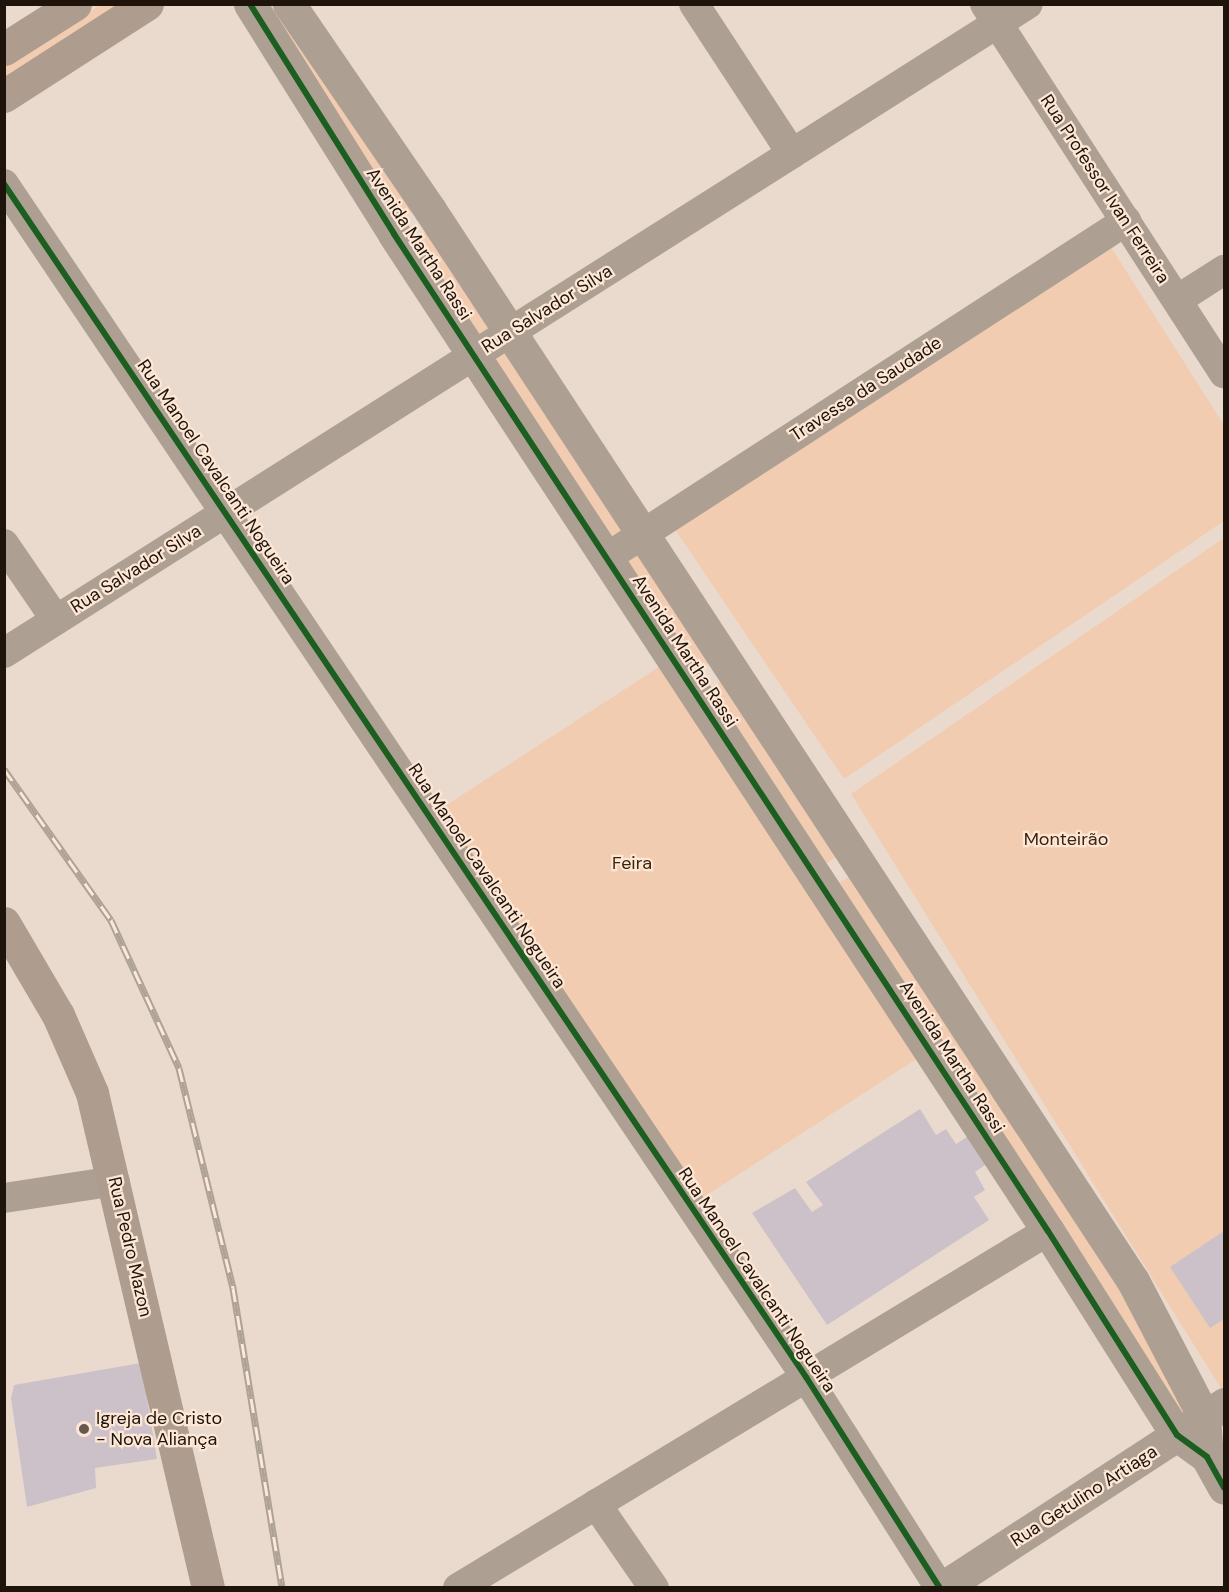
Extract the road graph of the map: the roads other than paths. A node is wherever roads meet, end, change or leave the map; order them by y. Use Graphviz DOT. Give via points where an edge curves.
graph roads {
  1 [pos="75,4"];
  2 [pos="147,4"];
  3 [pos="250,4"];
  4 [pos="289,4"];
  5 [pos="694,4"];
  6 [pos="1028,4"];
  7 [pos="992,14"];
  8 [pos="4,49"];
  9 [pos="4,96"];
  10 [pos="792,154"];
  11 [pos="4,184"];
  12 [pos="430,210"];
  13 [pos="1126,220"];
  14 [pos="394,234"];
  15 [pos="1224,270"];
  16 [pos="1177,300"];
  17 [pos="511,332"];
  18 [pos="474,356"];
  19 [pos="1224,374"];
  20 [pos="225,513"];
  21 [pos="643,534"];
  22 [pos="4,544"];
  23 [pos="606,558"];
  24 [pos="56,620"];
  25 [pos="4,653"];
  26 [pos="731,667"];
  27 [pos="693,691"];
  28 [pos="855,856"];
  29 [pos="818,881"];
  30 [pos="4,923"];
  31 [pos="115,1181"];
  32 [pos="4,1198"];
  33 [pos="1048,1231"];
  34 [pos="806,1377"];
  35 [pos="1214,1410"];
  36 [pos="1177,1435"];
  37 [pos="1207,1457"];
  38 [pos="1224,1488"];
  39 [pos="596,1504"];
  40 [pos="208,1587"];
  41 [pos="458,1587"];
  42 [pos="654,1587"];
  43 [pos="941,1587"];
  1 -- 8 [label="main road"];
  2 -- 9 [label="main road"];
  3 -- 14 [label="street, Avenida Martha Rassi"];
  4 -- 12 [label="street, Avenida Martha Rassi"];
  5 -- 10 [label="street"];
  6 -- 7 [label="street, Rua Salvador Silva"];
  7 -- 10 [label="street, Rua Salvador Silva"];
  7 -- 13 [label="street, Rua Professor Ivan Ferreira"];
  10 -- 17 [label="street, Rua Salvador Silva"];
  11 -- 20 [label="street, Rua Manoel Cavalcanti Nogueira"];
  12 -- 14 [label="street"];
  12 -- 17 [label="street, Avenida Martha Rassi"];
  13 -- 16 [label="street, Rua Professor Ivan Ferreira"];
  13 -- 21 [label="street, Travessa da Saudade"];
  14 -- 18 [label="street, Avenida Martha Rassi"];
  15 -- 16 [label="street"];
  16 -- 19 [label="street, Rua Professor Ivan Ferreira"];
  17 -- 18 [label="street, Rua Salvador Silva"];
  17 -- 21 [label="street, Avenida Martha Rassi"];
  18 -- 20 [label="street, Rua Salvador Silva"];
  18 -- 23 [label="street, Avenida Martha Rassi"];
  20 -- 24 [label="street, Rua Salvador Silva"];
  20 -- 34 [label="street, Rua Manoel Cavalcanti Nogueira"];
  21 -- 23 [label="street, Travessa da Saudade"];
  21 -- 26 [label="street, Avenida Martha Rassi"];
  22 -- 24 [label="street"];
  23 -- 27 [label="street, Avenida Martha Rassi"];
  24 -- 25 [label="street, Rua Salvador Silva"];
  26 -- 27 [label="street"];
  26 -- 28 [label="street, Avenida Martha Rassi"];
  27 -- 29 [label="street, Avenida Martha Rassi"];
  28 -- 29 [label="street"];
  28 -- 35 [label="street, Avenida Martha Rassi" via="1134,1281"];
  29 -- 33 [label="street, Avenida Martha Rassi"];
  30 -- 31 [label="main road, Rua Pedro Mazon" via="58,1015 92,1093"];
  31 -- 32 [label="street"];
  31 -- 40 [label="main road, Rua Pedro Mazon"];
  33 -- 34 [label="street"];
  33 -- 36 [label="street, Avenida Martha Rassi"];
  34 -- 39 [label="street"];
  34 -- 43 [label="street, Rua Manoel Cavalcanti Nogueira"];
  35 -- 36 [label="street, Rua Getulino Artiaga"];
  35 -- 37 [label="street"];
  36 -- 37 [label="street"];
  36 -- 43 [label="street, Rua Getulino Artiaga"];
  37 -- 38 [label="street"];
  39 -- 41 [label="street"];
  39 -- 42 [label="street"];
}
